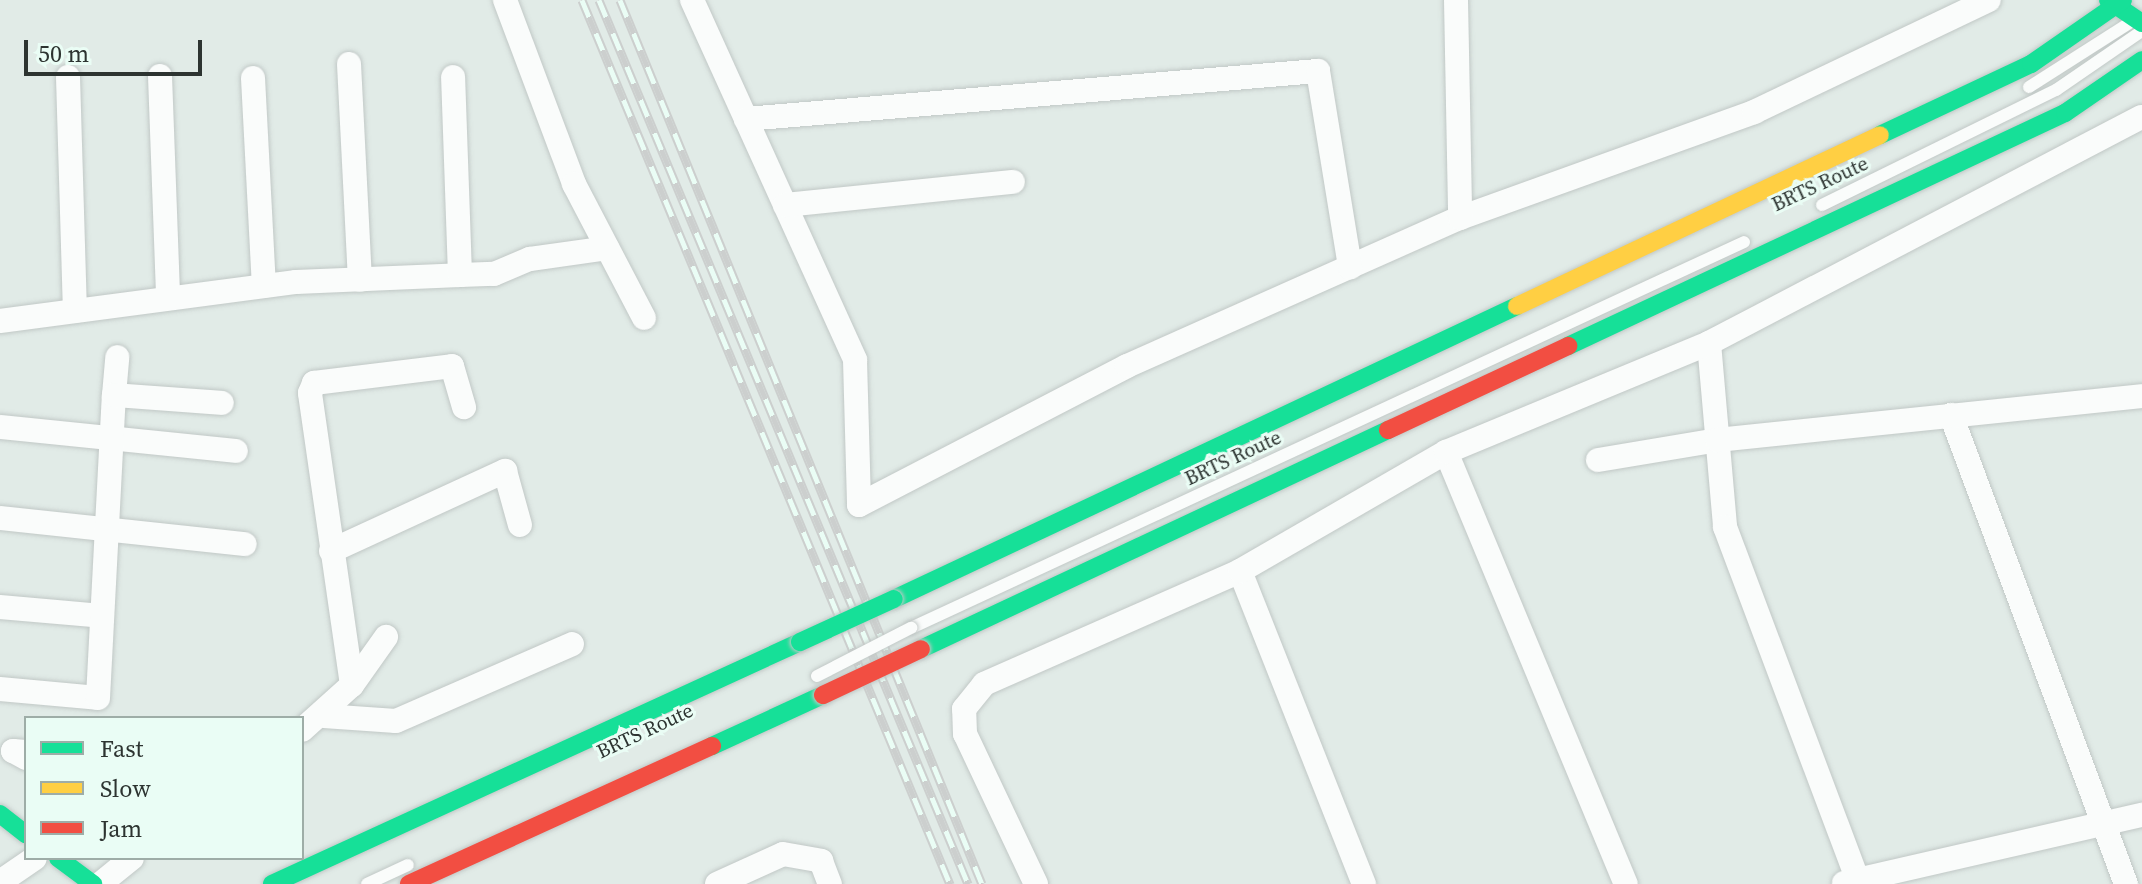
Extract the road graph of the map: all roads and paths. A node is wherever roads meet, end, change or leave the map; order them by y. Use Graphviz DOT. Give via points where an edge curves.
graph roads {
  1 [pos="505,0"];
  2 [pos="692,0"];
  3 [pos="1456,0"];
  4 [pos="1989,0"];
  5 [pos="2116,2"];
  6 [pos="2140,22"];
  7 [pos="2142,60"];
  8 [pos="349,64"];
  9 [pos="160,76"];
  10 [pos="68,77"];
  11 [pos="453,77"];
  12 [pos="253,78"];
  13 [pos="2142,117"];
  14 [pos="746,119"];
  15 [pos="1935,130"];
  16 [pos="1013,182"];
  17 [pos="785,205"];
  18 [pos="1803,214"];
  19 [pos="1460,218"];
  20 [pos="1760,234"];
  21 [pos="607,248"];
  22 [pos="1350,267"];
  23 [pos="460,275"];
  24 [pos="360,280"];
  25 [pos="264,286"];
  26 [pos="168,298"];
  27 [pos="75,311"];
  28 [pos="644,318"];
  29 [pos="0,321"];
  30 [pos="1709,343"];
  31 [pos="117,357"];
  32 [pos="1377,391"];
  33 [pos="114,395"];
  34 [pos="2142,396"];
  35 [pos="1362,398"];
  36 [pos="222,403"];
  37 [pos="1348,405"];
  38 [pos="464,407"];
  39 [pos="1951,415"];
  40 [pos="0,427"];
  41 [pos="111,438"];
  42 [pos="1717,440"];
  43 [pos="236,451"];
  44 [pos="1446,452"];
  45 [pos="1598,460"];
  46 [pos="0,518"];
  47 [pos="520,525"];
  48 [pos="107,529"];
  49 [pos="245,544"];
  50 [pos="331,551"];
  51 [pos="1240,571"];
  52 [pos="898,606"];
  53 [pos="0,607"];
  54 [pos="102,616"];
  55 [pos="386,637"];
  56 [pos="572,644"];
  57 [pos="803,649"];
  58 [pos="803,683"];
  59 [pos="352,685"];
  60 [pos="0,689"];
  61 [pos="324,716"];
  62 [pos="304,729"];
  63 [pos="0,814"];
  64 [pos="2142,815"];
  65 [pos="2101,824"];
  66 [pos="24,832"];
  67 [pos="425,857"];
  68 [pos="32,860"];
  69 [pos="61,860"];
  70 [pos="130,860"];
  71 [pos="357,864"];
  72 [pos="757,876"];
  73 [pos="0,882"];
  74 [pos="1853,883"];
  75 [pos="93,884"];
  76 [pos="100,884"];
  77 [pos="272,884"];
  78 [pos="367,884"];
  79 [pos="409,884"];
  80 [pos="717,884"];
  81 [pos="830,884"];
  82 [pos="1036,884"];
  83 [pos="1364,884"];
  84 [pos="1626,884"];
  85 [pos="2126,884"];
  1 -- 21 [label="street" via="574,184"];
  2 -- 14 [label="street"];
  3 -- 19 [label="street"];
  4 -- 19 [label="street" via="1754,112"];
  5 -- 6 [label="main road"];
  5 -- 52 [label="main road" via="2031,64"];
  6 -- 15 [label="lane" via="2049,77"];
  6 -- 18 [label="lane, BRTS Route" via="2056,90"];
  7 -- 79 [label="main road, bridge" via="2065,113"];
  8 -- 24 [label="street"];
  9 -- 26 [label="street"];
  10 -- 27 [label="street"];
  11 -- 23 [label="street"];
  12 -- 25 [label="street"];
  13 -- 30 [label="street"];
  14 -- 17 [label="street"];
  14 -- 22 [label="street" via="1318,71"];
  16 -- 17 [label="street"];
  17 -- 22 [label="street" via="855,360 859,505 1127,366"];
  19 -- 22 [label="street"];
  20 -- 58 [label="lane, BRTS Route, bridge"];
  21 -- 23 [label="street" via="530,259 494,274"];
  21 -- 28 [label="street"];
  23 -- 24 [label="street"];
  24 -- 25 [label="street"];
  25 -- 26 [label="street"];
  26 -- 27 [label="street"];
  27 -- 29 [label="street"];
  30 -- 42 [label="street"];
  30 -- 44 [label="street"];
  31 -- 33 [label="street"];
  32 -- 35 [label="lane"];
  33 -- 36 [label="street"];
  33 -- 41 [label="street"];
  34 -- 39 [label="street"];
  37 -- 52 [label="lane, BRTS Route"];
  38 -- 50 [label="street" via="452,366 314,383 310,401"];
  39 -- 42 [label="street"];
  39 -- 65 [label="street"];
  40 -- 41 [label="street"];
  41 -- 43 [label="street"];
  41 -- 48 [label="street"];
  42 -- 45 [label="street"];
  42 -- 74 [label="street" via="1725,527"];
  44 -- 51 [label="street"];
  44 -- 84 [label="street"];
  46 -- 48 [label="street"];
  47 -- 50 [label="street" via="505,471"];
  48 -- 49 [label="street"];
  48 -- 54 [label="street"];
  50 -- 59 [label="street"];
  51 -- 82 [label="street" via="984,684 969,697 965,734"];
  51 -- 83 [label="street"];
  52 -- 57 [label="main road, bridge"];
  53 -- 54 [label="street"];
  54 -- 60 [label="street" via="98,698"];
  55 -- 59 [label="street"];
  56 -- 61 [label="street" via="396,721"];
  57 -- 71 [label="lane, BRTS Route"];
  57 -- 77 [label="main road"];
  59 -- 61 [label="street"];
  61 -- 62 [label="street"];
  63 -- 66 [label="main road"];
  64 -- 65 [label="street"];
  65 -- 74 [label="street"];
  65 -- 85 [label="street"];
  67 -- 78 [label="lane"];
  68 -- 73 [label="street"];
  69 -- 75 [label="main road"];
  70 -- 76 [label="street"];
  72 -- 80 [label="street"];
  72 -- 81 [label="street" via="804,854 821,861"];
}
